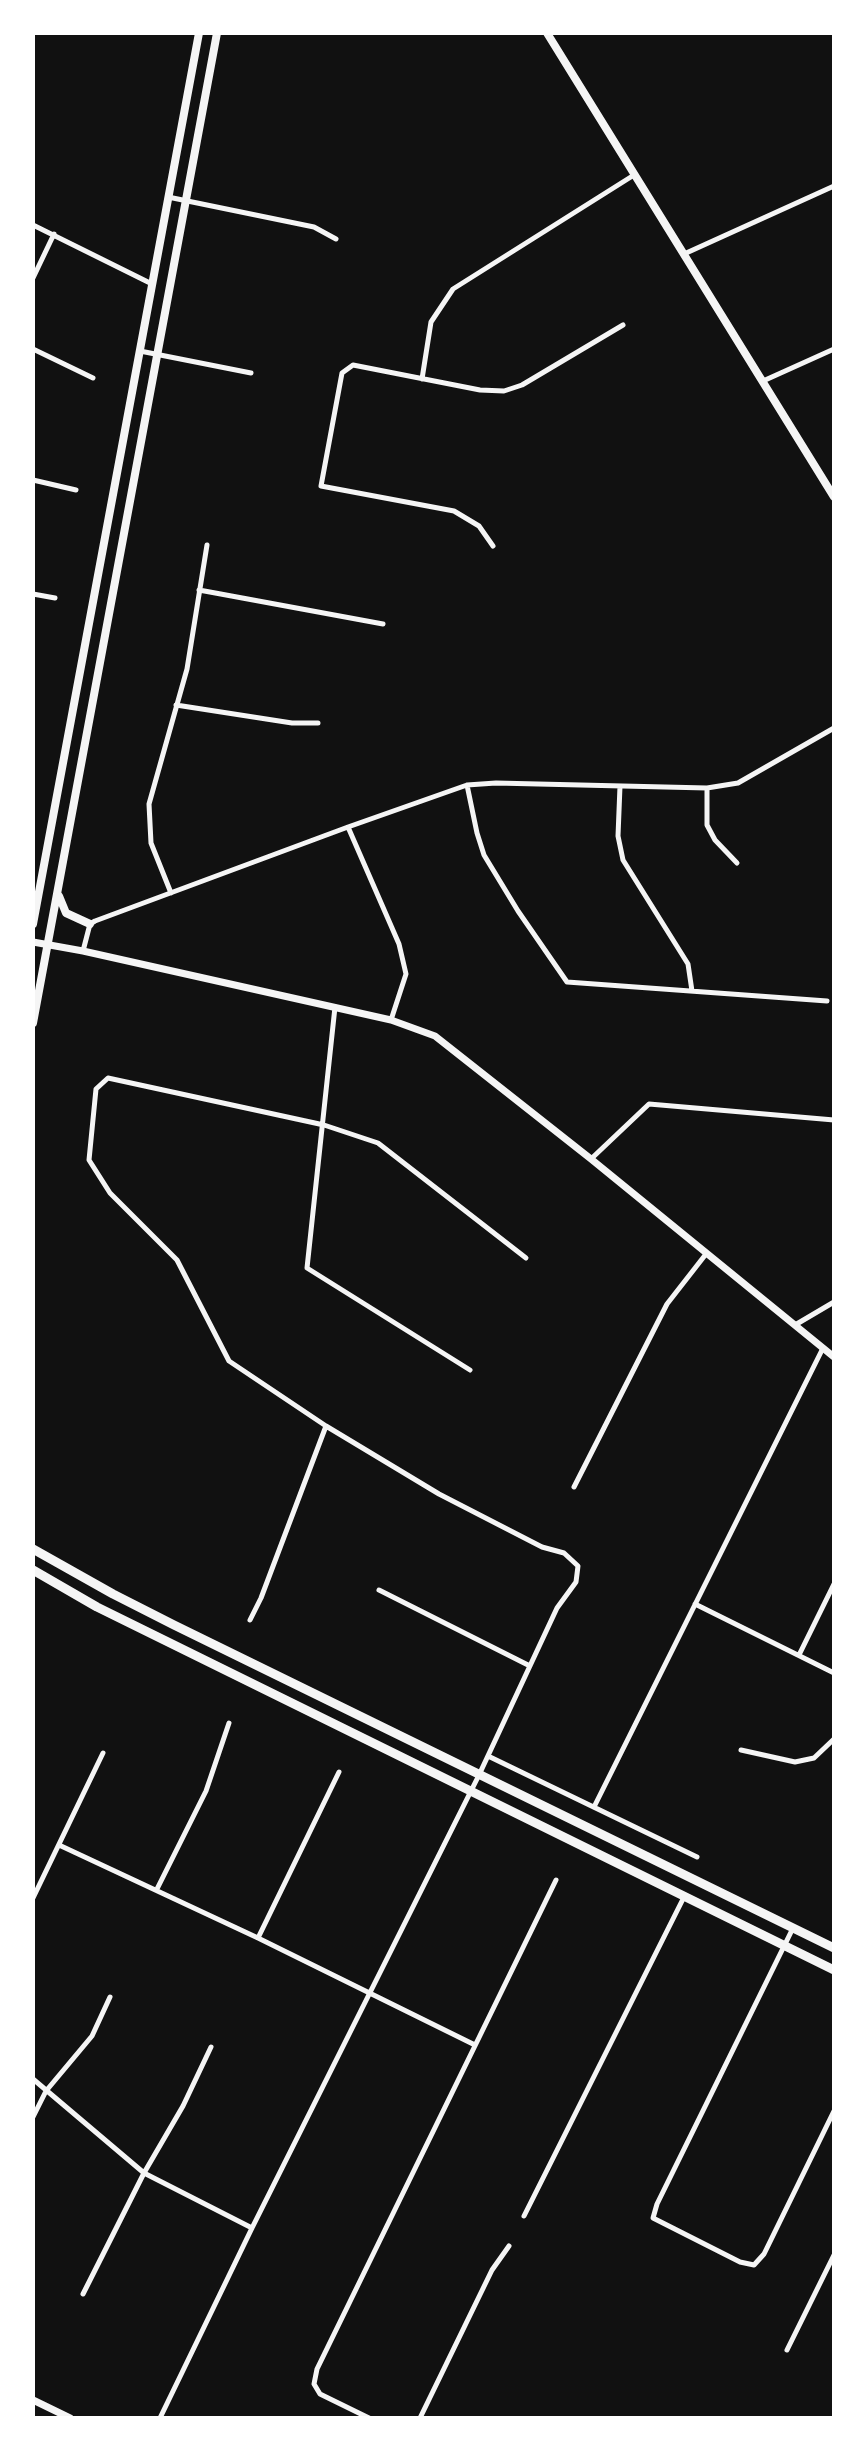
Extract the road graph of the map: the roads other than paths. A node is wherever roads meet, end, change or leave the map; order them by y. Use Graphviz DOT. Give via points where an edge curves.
graph roads {
  1 [pos="199,33"];
  2 [pos="217,33"];
  3 [pos="547,33"];
  4 [pos="634,175"];
  5 [pos="834,186"];
  6 [pos="168,197"];
  7 [pos="186,201"];
  8 [pos="33,225"];
  9 [pos="54,234"];
  10 [pos="337,239"];
  11 [pos="683,254"];
  12 [pos="33,278"];
  13 [pos="152,284"];
  14 [pos="623,325"];
  15 [pos="33,349"];
  16 [pos="834,349"];
  17 [pos="140,351"];
  18 [pos="157,354"];
  19 [pos="251,373"];
  20 [pos="93,378"];
  21 [pos="422,379"];
  22 [pos="762,381"];
  23 [pos="33,480"];
  24 [pos="76,490"];
  25 [pos="834,497"];
  26 [pos="207,545"];
  27 [pos="493,546"];
  28 [pos="199,590"];
  29 [pos="33,594"];
  30 [pos="55,598"];
  31 [pos="383,624"];
  32 [pos="176,705"];
  33 [pos="318,723"];
  34 [pos="834,728"];
  35 [pos="467,785"];
  36 [pos="620,786"];
  37 [pos="707,788"];
  38 [pos="348,827"];
  39 [pos="737,863"];
  40 [pos="58,892"];
  41 [pos="171,893"];
  42 [pos="33,923"];
  43 [pos="90,924"];
  44 [pos="33,942"];
  45 [pos="48,945"];
  46 [pos="83,951"];
  47 [pos="692,991"];
  48 [pos="827,1001"];
  49 [pos="335,1007"];
  50 [pos="391,1020"];
  51 [pos="33,1024"];
  52 [pos="834,1120"];
  53 [pos="324,1125"];
  54 [pos="591,1159"];
  55 [pos="706,1254"];
  56 [pos="526,1258"];
  57 [pos="834,1302"];
  58 [pos="796,1325"];
  59 [pos="823,1348"];
  60 [pos="834,1357"];
  61 [pos="470,1370"];
  62 [pos="326,1426"];
  63 [pos="573,1487"];
  64 [pos="33,1549"];
  65 [pos="33,1570"];
  66 [pos="834,1584"];
  67 [pos="379,1590"];
  68 [pos="695,1604"];
  69 [pos="250,1620"];
  70 [pos="799,1655"];
  71 [pos="530,1666"];
  72 [pos="834,1673"];
  73 [pos="229,1723"];
  74 [pos="834,1739"];
  75 [pos="741,1750"];
  76 [pos="103,1753"];
  77 [pos="488,1756"];
  78 [pos="339,1772"];
  79 [pos="479,1775"];
  80 [pos="470,1792"];
  81 [pos="594,1807"];
  82 [pos="59,1845"];
  83 [pos="697,1857"];
  84 [pos="556,1880"];
  85 [pos="157,1889"];
  86 [pos="684,1897"];
  87 [pos="33,1898"];
  88 [pos="793,1928"];
  89 [pos="258,1938"];
  90 [pos="784,1946"];
  91 [pos="834,1948"];
  92 [pos="834,1970"];
  93 [pos="369,1993"];
  94 [pos="110,1997"];
  95 [pos="475,2045"];
  96 [pos="211,2047"];
  97 [pos="33,2079"];
  98 [pos="46,2091"];
  99 [pos="834,2111"];
  100 [pos="33,2118"];
  101 [pos="144,2173"];
  102 [pos="524,2216"];
  103 [pos="252,2228"];
  104 [pos="509,2246"];
  105 [pos="834,2255"];
  106 [pos="83,2294"];
  107 [pos="787,2350"];
  108 [pos="33,2400"];
  109 [pos="70,2418"];
  110 [pos="160,2418"];
  111 [pos="369,2418"];
  112 [pos="421,2418"];
  1 -- 6 [label="main road"];
  2 -- 7 [label="main road"];
  3 -- 4 [label="main road"];
  4 -- 11 [label="main road"];
  4 -- 21 [label="street" via="453,289 431,322"];
  5 -- 11 [label="street"];
  6 -- 7 [label="street"];
  6 -- 13 [label="main road"];
  7 -- 10 [label="street" via="314,228"];
  7 -- 18 [label="main road"];
  8 -- 9 [label="street"];
  9 -- 12 [label="street"];
  9 -- 13 [label="street"];
  11 -- 22 [label="main road"];
  13 -- 17 [label="main road"];
  14 -- 21 [label="street" via="504,391"];
  15 -- 20 [label="street"];
  16 -- 22 [label="street"];
  17 -- 18 [label="street"];
  17 -- 42 [label="main road"];
  18 -- 19 [label="street"];
  18 -- 40 [label="main road"];
  21 -- 27 [label="street" via="353,365 342,373 321,486 454,511 479,526"];
  22 -- 25 [label="main road"];
  23 -- 24 [label="street"];
  26 -- 28 [label="street"];
  28 -- 31 [label="street"];
  28 -- 32 [label="street" via="187,669"];
  29 -- 30 [label="street"];
  32 -- 33 [label="street"];
  32 -- 41 [label="street" via="149,804 151,844"];
  34 -- 37 [label="street" via="738,783"];
  35 -- 36 [label="street"];
  35 -- 38 [label="street"];
  35 -- 47 [label="street" via="485,855 567,982"];
  36 -- 37 [label="street"];
  36 -- 47 [label="street" via="618,836 623,860 688,964"];
  37 -- 39 [label="street" via="707,825"];
  38 -- 41 [label="street"];
  38 -- 50 [label="street" via="399,944 406,974"];
  40 -- 43 [label="main road" via="65,913"];
  40 -- 45 [label="main road"];
  41 -- 43 [label="street"];
  43 -- 46 [label="street"];
  44 -- 45 [label="street"];
  45 -- 46 [label="street"];
  45 -- 51 [label="main road"];
  46 -- 49 [label="street"];
  47 -- 48 [label="street"];
  49 -- 50 [label="street"];
  49 -- 53 [label="street"];
  50 -- 54 [label="street" via="435,1037"];
  52 -- 54 [label="street" via="649,1104"];
  53 -- 56 [label="street" via="378,1143"];
  53 -- 61 [label="street" via="307,1268"];
  53 -- 62 [label="street" via="108,1078 96,1088 89,1160 110,1193 177,1260 229,1361"];
  54 -- 55 [label="street"];
  55 -- 58 [label="street"];
  55 -- 63 [label="street" via="667,1304"];
  57 -- 58 [label="street"];
  58 -- 59 [label="street"];
  59 -- 60 [label="street"];
  59 -- 68 [label="street"];
  62 -- 69 [label="street"];
  62 -- 71 [label="street" via="439,1494 542,1547 564,1553 578,1566 576,1582 557,1608"];
  64 -- 79 [label="main road" via="113,1594"];
  65 -- 80 [label="main road" via="97,1607"];
  66 -- 70 [label="street"];
  67 -- 71 [label="street"];
  68 -- 70 [label="street"];
  68 -- 81 [label="street"];
  70 -- 72 [label="street"];
  71 -- 77 [label="street"];
  73 -- 85 [label="street" via="206,1791"];
  74 -- 75 [label="street" via="814,1758 794,1762"];
  76 -- 82 [label="street"];
  77 -- 79 [label="street"];
  77 -- 81 [label="street"];
  78 -- 89 [label="street"];
  79 -- 80 [label="street"];
  79 -- 88 [label="main road"];
  80 -- 86 [label="main road"];
  80 -- 93 [label="street"];
  81 -- 83 [label="street"];
  82 -- 85 [label="street"];
  82 -- 87 [label="street"];
  84 -- 95 [label="street"];
  85 -- 89 [label="street"];
  86 -- 90 [label="main road"];
  86 -- 102 [label="street"];
  88 -- 90 [label="street"];
  88 -- 91 [label="main road"];
  89 -- 93 [label="street"];
  90 -- 92 [label="main road"];
  90 -- 99 [label="street" via="653,2218 754,2265 764,2254"];
  93 -- 95 [label="street"];
  93 -- 103 [label="street"];
  94 -- 98 [label="street" via="92,2036"];
  95 -- 111 [label="street" via="317,2369 314,2384 320,2394"];
  96 -- 101 [label="street"];
  97 -- 98 [label="street"];
  98 -- 100 [label="street"];
  98 -- 101 [label="street"];
  101 -- 103 [label="street"];
  101 -- 106 [label="street"];
  103 -- 110 [label="street"];
  104 -- 112 [label="street" via="492,2270"];
  105 -- 107 [label="street"];
  108 -- 109 [label="street"];
}
